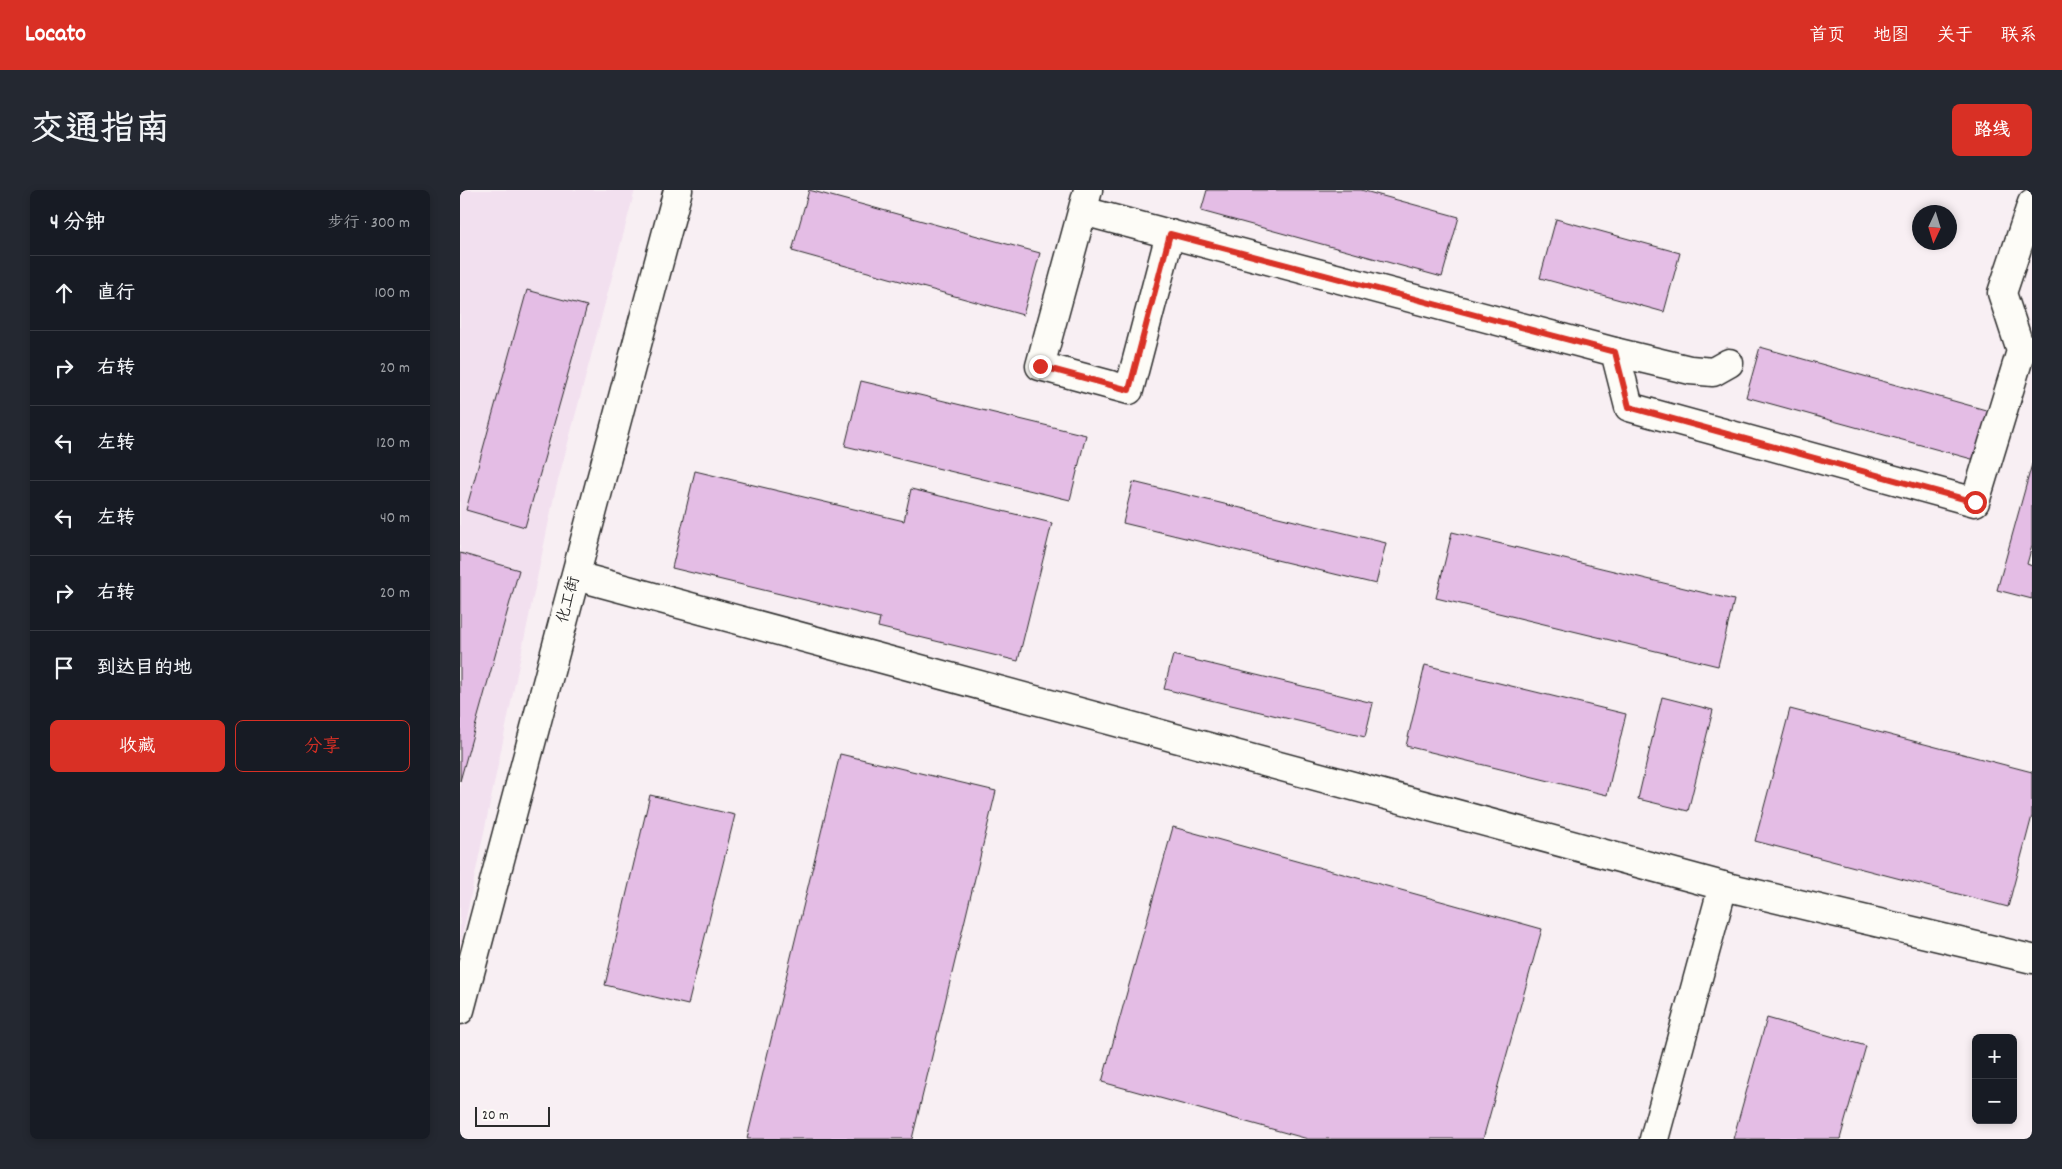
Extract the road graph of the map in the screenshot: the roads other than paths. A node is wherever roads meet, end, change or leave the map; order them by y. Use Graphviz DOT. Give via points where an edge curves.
graph roads {
  1 [pos="678,190"];
  2 [pos="1085,200"];
  3 [pos="2032,203"];
  4 [pos="1170,234"];
  5 [pos="1615,352"];
  6 [pos="1729,363"];
  7 [pos="576,576"];
  8 [pos="1723,886"];
  9 [pos="2032,959"];
  10 [pos="460,1010"];
  11 [pos="1654,1139"];
  1 -- 7 [label="street, 化工街"];
  2 -- 4 [label="street"];
  2 -- 4 [label="street" via="1040,366 1129,390"];
  3 -- 5 [label="street" via="2002,293 2021,351 1975,502 1629,407"];
  4 -- 5 [label="street"];
  5 -- 6 [label="street" via="1690,370 1713,372"];
  7 -- 8 [label="street"];
  7 -- 10 [label="street, 化工街"];
  8 -- 9 [label="street"];
  8 -- 11 [label="street"];
}
